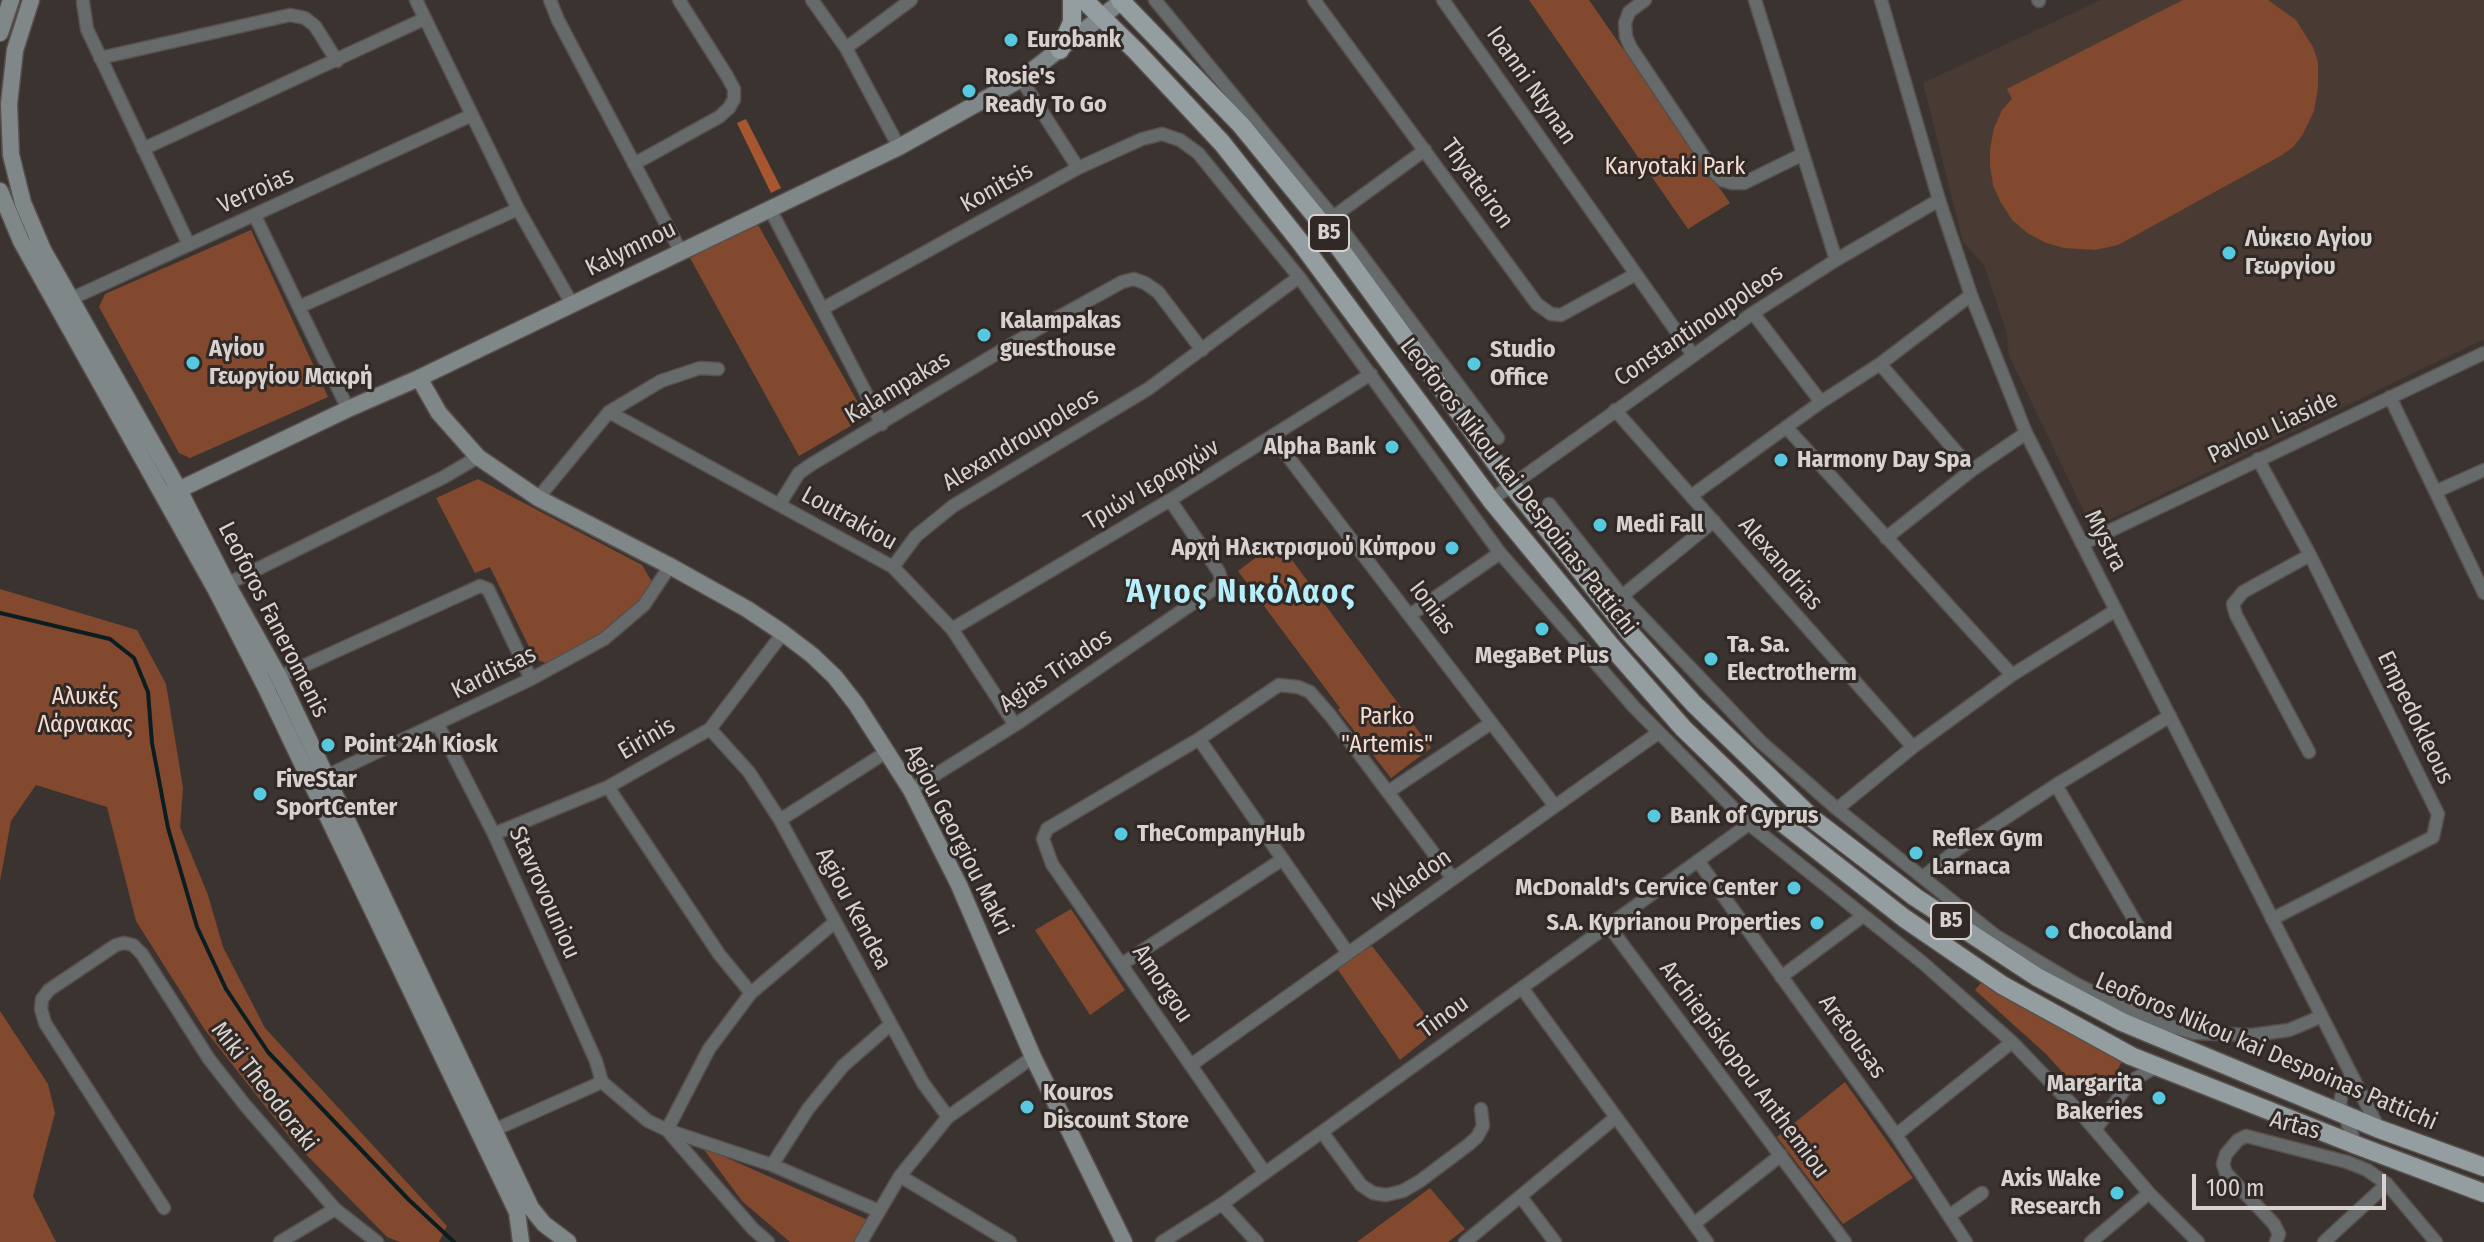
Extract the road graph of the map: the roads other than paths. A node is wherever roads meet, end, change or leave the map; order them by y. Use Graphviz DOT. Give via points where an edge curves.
graph roads {
  1 [pos="11,0"];
  2 [pos="31,0"];
  3 [pos="416,0"];
  4 [pos="550,0"];
  5 [pos="679,0"];
  6 [pos="812,0"];
  7 [pos="911,0"];
  8 [pos="1072,0"];
  9 [pos="1084,0"];
  10 [pos="1155,0"];
  11 [pos="1314,0"];
  12 [pos="1443,0"];
  13 [pos="1645,0"];
  14 [pos="1755,0"];
  15 [pos="1881,0"];
  16 [pos="1121,1"];
  17 [pos="83,2"];
  18 [pos="1103,17"];
  19 [pos="424,19"];
  20 [pos="0,33"];
  21 [pos="8,48"];
  22 [pos="846,48"];
  23 [pos="1060,50"];
  24 [pos="100,58"];
  25 [pos="337,61"];
  26 [pos="1021,79"];
  27 [pos="472,115"];
  28 [pos="899,147"];
  29 [pos="143,149"];
  30 [pos="1425,150"];
  31 [pos="1803,154"];
  32 [pos="634,164"];
  33 [pos="1078,168"];
  34 [pos="0,191"];
  35 [pos="1939,200"];
  36 [pos="518,209"];
  37 [pos="770,209"];
  38 [pos="255,216"];
  39 [pos="1333,217"];
  40 [pos="189,245"];
  41 [pos="681,252"];
  42 [pos="1836,260"];
  43 [pos="1636,274"];
  44 [pos="1299,277"];
  45 [pos="1971,295"];
  46 [pos="64,303"];
  47 [pos="572,304"];
  48 [pos="299,307"];
  49 [pos="822,309"];
  50 [pos="1753,313"];
  51 [pos="1202,350"];
  52 [pos="2484,353"];
  53 [pos="1693,355"];
  54 [pos="1880,364"];
  55 [pos="718,369"];
  56 [pos="1371,374"];
  57 [pos="419,378"];
  58 [pos="2390,397"];
  59 [pos="1821,402"];
  60 [pos="348,409"];
  61 [pos="1615,410"];
  62 [pos="609,412"];
  63 [pos="882,424"];
  64 [pos="1786,427"];
  65 [pos="2026,433"];
  66 [pos="1273,437"];
  67 [pos="1498,438"];
  68 [pos="478,457"];
  69 [pos="2258,459"];
  70 [pos="1972,470"];
  71 [pos="2484,470"];
  72 [pos="1511,484"];
  73 [pos="2437,491"];
  74 [pos="171,494"];
  75 [pos="1691,496"];
  76 [pos="538,498"];
  77 [pos="1170,500"];
  78 [pos="1491,500"];
  79 [pos="1549,504"];
  80 [pos="779,505"];
  81 [pos="1714,521"];
  82 [pos="1886,538"];
  83 [pos="2082,544"];
  84 [pos="1500,553"];
  85 [pos="2310,555"];
  86 [pos="670,566"];
  87 [pos="893,567"];
  88 [pos="227,584"];
  89 [pos="2484,593"];
  90 [pos="1622,596"];
  91 [pos="2116,610"];
  92 [pos="1410,615"];
  93 [pos="952,629"];
  94 [pos="783,633"];
  95 [pos="2012,675"];
  96 [pos="531,679"];
  97 [pos="273,682"];
  98 [pos="2170,716"];
  99 [pos="1491,723"];
  100 [pos="438,725"];
  101 [pos="1015,725"];
  102 [pos="710,729"];
  103 [pos="1658,733"];
  104 [pos="1199,739"];
  105 [pos="1913,747"];
  106 [pos="888,751"];
  107 [pos="2309,752"];
  108 [pos="318,780"];
  109 [pos="2056,785"];
  110 [pos="608,787"];
  111 [pos="911,790"];
  112 [pos="1388,792"];
  113 [pos="1555,806"];
  114 [pos="1837,809"];
  115 [pos="780,820"];
  116 [pos="1749,824"];
  117 [pos="494,834"];
  118 [pos="1283,859"];
  119 [pos="1698,861"];
  120 [pos="1923,877"];
  121 [pos="1453,879"];
  122 [pos="1863,916"];
  123 [pos="2272,919"];
  124 [pos="835,922"];
  125 [pos="1608,925"];
  126 [pos="2140,930"];
  127 [pos="1348,953"];
  128 [pos="1122,964"];
  129 [pos="1781,977"];
  130 [pos="1522,988"];
  131 [pos="751,993"];
  132 [pos="2320,1017"];
  133 [pos="891,1024"];
  134 [pos="2012,1042"];
  135 [pos="2131,1056"];
  136 [pos="1033,1057"];
  137 [pos="1191,1065"];
  138 [pos="2156,1067"];
  139 [pos="2350,1076"];
  140 [pos="2131,1081"];
  141 [pos="602,1082"];
  142 [pos="1481,1109"];
  143 [pos="2342,1113"];
  144 [pos="948,1117"];
  145 [pos="1615,1118"];
  146 [pos="2379,1129"];
  147 [pos="494,1130"];
  148 [pos="667,1130"];
  149 [pos="2095,1130"];
  150 [pos="1322,1132"];
  151 [pos="1896,1135"];
  152 [pos="2356,1145"];
  153 [pos="1781,1155"];
  154 [pos="772,1165"];
  155 [pos="2484,1167"];
  156 [pos="1265,1173"];
  157 [pos="900,1176"];
  158 [pos="2387,1184"];
  159 [pos="1982,1193"];
  160 [pos="2149,1193"];
  161 [pos="2484,1193"];
  162 [pos="1521,1197"];
  163 [pos="1222,1204"];
  164 [pos="164,1208"];
  165 [pos="335,1209"];
  166 [pos="879,1211"];
  167 [pos="1949,1216"];
  168 [pos="1694,1224"];
  169 [pos="280,1242"];
  170 [pos="377,1242"];
  171 [pos="521,1242"];
  172 [pos="568,1242"];
  173 [pos="768,1242"];
  174 [pos="861,1242"];
  175 [pos="1010,1242"];
  176 [pos="1124,1242"];
  177 [pos="1162,1242"];
  178 [pos="1257,1242"];
  179 [pos="1465,1242"];
  180 [pos="1555,1242"];
  181 [pos="1707,1242"];
  182 [pos="1845,1242"];
  183 [pos="1966,1242"];
  184 [pos="2091,1242"];
  185 [pos="2198,1242"];
  186 [pos="2276,1242"];
  187 [pos="2324,1242"];
  188 [pos="2436,1242"];
  1 -- 20 [label="main road"];
  2 -- 21 [label="main road, Leoforos Faneromenis"];
  3 -- 19 [label="street"];
  4 -- 32 [label="street"];
  5 -- 32 [label="street" via="727,76 734,99 719,117"];
  6 -- 22 [label="street"];
  7 -- 22 [label="street"];
  8 -- 23 [label="main road" via="1072,22"];
  9 -- 18 [label="main road, Leoforos Nikou kai Despoinas Pattichi / B5"];
  10 -- 39 [label="street"];
  11 -- 30 [label="street, Thyateiron"];
  12 -- 43 [label="street, Ioanni Ntynan"];
  13 -- 31 [label="street" via="1629,12 1626,37 1722,180 1744,183"];
  14 -- 31 [label="street"];
  15 -- 35 [label="street, Mystra"];
  16 -- 18 [label="main road, Kalymnou"];
  16 -- 72 [label="main road, Leoforos Nikou kai Despoinas Pattichi / B5" via="1241,125 1322,224"];
  17 -- 24 [label="street" via="87,29"];
  18 -- 23 [label="main road, Kalymnou"];
  18 -- 78 [label="main road, Leoforos Nikou kai Despoinas Pattichi / B5" via="1232,156"];
  19 -- 25 [label="street"];
  19 -- 27 [label="street"];
  21 -- 46 [label="main road, Leoforos Faneromenis" via="11,155 23,203"];
  22 -- 28 [label="street"];
  23 -- 26 [label="main road, Kalymnou"];
  24 -- 25 [label="street" via="290,15 315,26"];
  24 -- 29 [label="street"];
  25 -- 29 [label="street"];
  26 -- 28 [label="main road, Kalymnou"];
  26 -- 33 [label="street"];
  27 -- 36 [label="street"];
  27 -- 38 [label="street, Verroias"];
  28 -- 37 [label="main road, Kalymnou"];
  29 -- 40 [label="street"];
  30 -- 39 [label="street"];
  30 -- 43 [label="street, Thyateiron" via="1537,304 1551,314 1572,311"];
  31 -- 42 [label="street"];
  32 -- 41 [label="street"];
  33 -- 44 [label="street, Konitsis" via="1142,139 1162,134 1180,140 1198,153"];
  33 -- 49 [label="street, Konitsis"];
  34 -- 46 [label="main road, Leoforos Faneromenis" via="21,241"];
  35 -- 42 [label="street, Constantinoupoleos"];
  35 -- 45 [label="street, Mystra"];
  36 -- 47 [label="street"];
  36 -- 48 [label="street"];
  37 -- 41 [label="main road, Kalymnou"];
  37 -- 49 [label="street"];
  38 -- 40 [label="street, Verroias"];
  38 -- 48 [label="street"];
  39 -- 67 [label="street"];
  40 -- 46 [label="street, Verroias"];
  41 -- 47 [label="main road, Kalymnou"];
  42 -- 50 [label="street, Constantinoupoleos"];
  43 -- 53 [label="street, Ioanni Ntynan"];
  44 -- 51 [label="street, Alexandroupoleos"];
  44 -- 56 [label="street"];
  45 -- 54 [label="street"];
  45 -- 65 [label="street, Mystra"];
  46 -- 74 [label="main road, Leoforos Faneromenis"];
  47 -- 57 [label="main road, Kalymnou"];
  48 -- 60 [label="street"];
  49 -- 63 [label="street"];
  50 -- 53 [label="street, Constantinoupoleos"];
  50 -- 59 [label="street"];
  51 -- 63 [label="street, Kalampakas" via="1158,292 1134,279 1046,324"];
  51 -- 87 [label="street, Alexandroupoleos" via="1148,389 953,506 916,536"];
  52 -- 58 [label="street, Pavlou Liaside"];
  53 -- 61 [label="street, Constantinoupoleos"];
  54 -- 59 [label="street"];
  54 -- 70 [label="street"];
  55 -- 62 [label="street" via="700,368 661,381"];
  56 -- 66 [label="street, Τριών Ιεραρχών"];
  56 -- 84 [label="street"];
  57 -- 60 [label="main road, Kalymnou"];
  57 -- 68 [label="main road, Agiou Georgiou Makri" via="439,413"];
  58 -- 69 [label="street, Pavlou Liaside"];
  58 -- 73 [label="street"];
  59 -- 64 [label="street"];
  60 -- 74 [label="main road, Kalymnou"];
  61 -- 72 [label="street, Constantinoupoleos"];
  61 -- 75 [label="street, Alexandrias"];
  62 -- 76 [label="street"];
  62 -- 80 [label="street, Loutrakiou"];
  63 -- 80 [label="street, Kalampakas" via="799,473"];
  64 -- 75 [label="street"];
  64 -- 82 [label="street"];
  65 -- 70 [label="street"];
  65 -- 83 [label="street, Mystra"];
  66 -- 77 [label="street, Τριών Ιεραρχών"];
  66 -- 92 [label="street, Ionias"];
  68 -- 76 [label="main road, Agiou Georgiou Makri"];
  68 -- 88 [label="street"];
  69 -- 83 [label="street, Pavlou Liaside"];
  69 -- 85 [label="street, Empedokleous"];
  70 -- 82 [label="street"];
  71 -- 73 [label="street"];
  72 -- 78 [label="street, Constantinoupoleos"];
  72 -- 143 [label="main road, Leoforos Nikou kai Despoinas Pattichi / B5" via="1694,704 1813,819 1915,897 2037,977 2122,1022"];
  73 -- 89 [label="street"];
  74 -- 88 [label="main road, Leoforos Faneromenis"];
  74 -- 97 [label="main road, Leoforos Faneromenis" via="216,590"];
  75 -- 81 [label="street, Alexandrias"];
  76 -- 86 [label="main road, Agiou Georgiou Makri"];
  77 -- 93 [label="street, Τριών Ιεραρχών"];
  77 -- 101 [label="street, Agias Triados" via="1219,572 1218,586"];
  78 -- 135 [label="main road, Leoforos Nikou kai Despoinas Pattichi / B5" via="1673,717 1775,817 1904,918 1990,976"];
  79 -- 90 [label="street"];
  80 -- 87 [label="street, Loutrakiou"];
  81 -- 90 [label="street"];
  81 -- 105 [label="street, Alexandrias"];
  82 -- 95 [label="street"];
  83 -- 91 [label="street, Mystra"];
  84 -- 92 [label="street"];
  84 -- 103 [label="street"];
  85 -- 107 [label="street" via="2243,592 2233,604"];
  85 -- 123 [label="street, Empedokleous" via="2438,814 2433,837"];
  86 -- 94 [label="main road, Agiou Georgiou Makri"];
  86 -- 96 [label="street, Karditsas" via="627,622"];
  87 -- 93 [label="street, Loutrakiou"];
  88 -- 97 [label="main road, Leoforos Faneromenis"];
  90 -- 114 [label="street" via="1761,742"];
  91 -- 95 [label="street"];
  91 -- 98 [label="street, Mystra"];
  92 -- 99 [label="street, Ionias"];
  93 -- 101 [label="street, Loutrakiou"];
  94 -- 102 [label="street, Eirinis"];
  94 -- 106 [label="main road, Agiou Georgiou Makri" via="835,677"];
  95 -- 105 [label="street"];
  96 -- 97 [label="street" via="488,589 480,586"];
  96 -- 100 [label="street, Karditsas"];
  97 -- 108 [label="main road, Leoforos Faneromenis"];
  98 -- 109 [label="street"];
  98 -- 123 [label="street, Mystra"];
  99 -- 112 [label="street"];
  99 -- 113 [label="street, Ionias"];
  100 -- 108 [label="street, Karditsas"];
  100 -- 117 [label="street, Stavrovouniou"];
  101 -- 111 [label="street, Agias Triados"];
  102 -- 110 [label="street, Eirinis"];
  102 -- 115 [label="street, Agiou Kendea" via="749,772"];
  103 -- 113 [label="street, Kykladon"];
  103 -- 116 [label="street"];
  104 -- 112 [label="street" via="1279,685 1298,687 1319,701"];
  104 -- 118 [label="street"];
  104 -- 128 [label="street, Amorgou" via="1059,820 1043,839 1052,864"];
  105 -- 114 [label="street"];
  106 -- 111 [label="main road, Agiou Georgiou Makri"];
  106 -- 115 [label="street"];
  108 -- 147 [label="main road, Leoforos Faneromenis"];
  108 -- 171 [label="main road, Leoforos Faneromenis" via="335,828 517,1212"];
  109 -- 120 [label="street"];
  109 -- 126 [label="street"];
  110 -- 117 [label="street, Eirinis"];
  110 -- 131 [label="street" via="719,954"];
  111 -- 136 [label="main road, Agiou Georgiou Makri" via="959,885"];
  112 -- 121 [label="street"];
  113 -- 121 [label="street, Kykladon"];
  114 -- 120 [label="street"];
  115 -- 124 [label="street, Agiou Kendea"];
  116 -- 119 [label="street, Tinou"];
  116 -- 122 [label="street"];
  117 -- 141 [label="street, Stavrovouniou"];
  118 -- 127 [label="street"];
  118 -- 128 [label="street"];
  119 -- 125 [label="street, Tinou"];
  119 -- 129 [label="street, Aretousas"];
  120 -- 132 [label="street" via="1996,936 2150,1020 2194,1033 2252,1035 2289,1030"];
  121 -- 127 [label="street, Kykladon"];
  122 -- 129 [label="street"];
  122 -- 134 [label="street"];
  123 -- 132 [label="street, Mystra"];
  124 -- 131 [label="street"];
  124 -- 133 [label="street, Agiou Kendea"];
  125 -- 130 [label="street, Tinou"];
  125 -- 153 [label="street, Archiepiskopou Anthemiou"];
  127 -- 137 [label="street, Kykladon"];
  128 -- 137 [label="street, Amorgou"];
  129 -- 151 [label="street, Aretousas"];
  130 -- 145 [label="street"];
  130 -- 150 [label="street, Tinou"];
  131 -- 148 [label="street" via="709,1049"];
  132 -- 139 [label="street, Mystra"];
  133 -- 144 [label="street, Agiou Kendea"];
  133 -- 154 [label="street" via="843,1066"];
  134 -- 149 [label="street"];
  134 -- 151 [label="street"];
  135 -- 138 [label="main road, Leoforos Nikou kai Despoinas Pattichi / B5"];
  135 -- 140 [label="street"];
  136 -- 144 [label="street"];
  136 -- 176 [label="main road, Agiou Georgiou Makri"];
  137 -- 156 [label="street, Amorgou"];
  138 -- 140 [label="street"];
  138 -- 152 [label="main road, Leoforos Nikou kai Despoinas Pattichi / B5"];
  139 -- 143 [label="street" via="2340,1100"];
  139 -- 146 [label="street, Mystra"];
  140 -- 149 [label="street"];
  141 -- 147 [label="street"];
  141 -- 148 [label="street" via="648,1121"];
  142 -- 150 [label="street" via="1483,1126 1477,1137 1420,1181 1386,1195 1361,1185"];
  143 -- 146 [label="main road, Leoforos Nikou kai Despoinas Pattichi / B5"];
  143 -- 152 [label="street"];
  144 -- 157 [label="street"];
  145 -- 162 [label="street"];
  145 -- 168 [label="street"];
  146 -- 155 [label="main road, Leoforos Nikou kai Despoinas Pattichi / B5"];
  147 -- 172 [label="main road, Leoforos Faneromenis" via="531,1208"];
  148 -- 154 [label="street"];
  148 -- 173 [label="street"];
  149 -- 160 [label="street"];
  150 -- 156 [label="street, Tinou"];
  151 -- 167 [label="street, Aretousas"];
  152 -- 161 [label="main road, Leoforos Nikou kai Despoinas Pattichi / B5"];
  153 -- 168 [label="street"];
  153 -- 182 [label="street, Archiepiskopou Anthemiou"];
  154 -- 166 [label="street"];
  156 -- 163 [label="street, Tinou"];
  157 -- 166 [label="street"];
  157 -- 175 [label="street"];
  158 -- 186 [label="street, Artas" via="2347,1162 2246,1136 2238,1140 2226,1154 2226,1173 2274,1224"];
  158 -- 187 [label="street"];
  158 -- 188 [label="street, Artas"];
  159 -- 167 [label="street"];
  160 -- 184 [label="street"];
  160 -- 185 [label="street"];
  162 -- 179 [label="street"];
  162 -- 180 [label="street"];
  163 -- 177 [label="street, Tinou"];
  163 -- 178 [label="street"];
  164 -- 165 [label="street, Miki Theodoraki" via="41,1009 49,990 116,945 133,945 142,954 209,1059"];
  165 -- 169 [label="street"];
  165 -- 170 [label="street, Miki Theodoraki"];
  166 -- 174 [label="street"];
  167 -- 183 [label="street, Aretousas"];
  168 -- 181 [label="street"];
}
